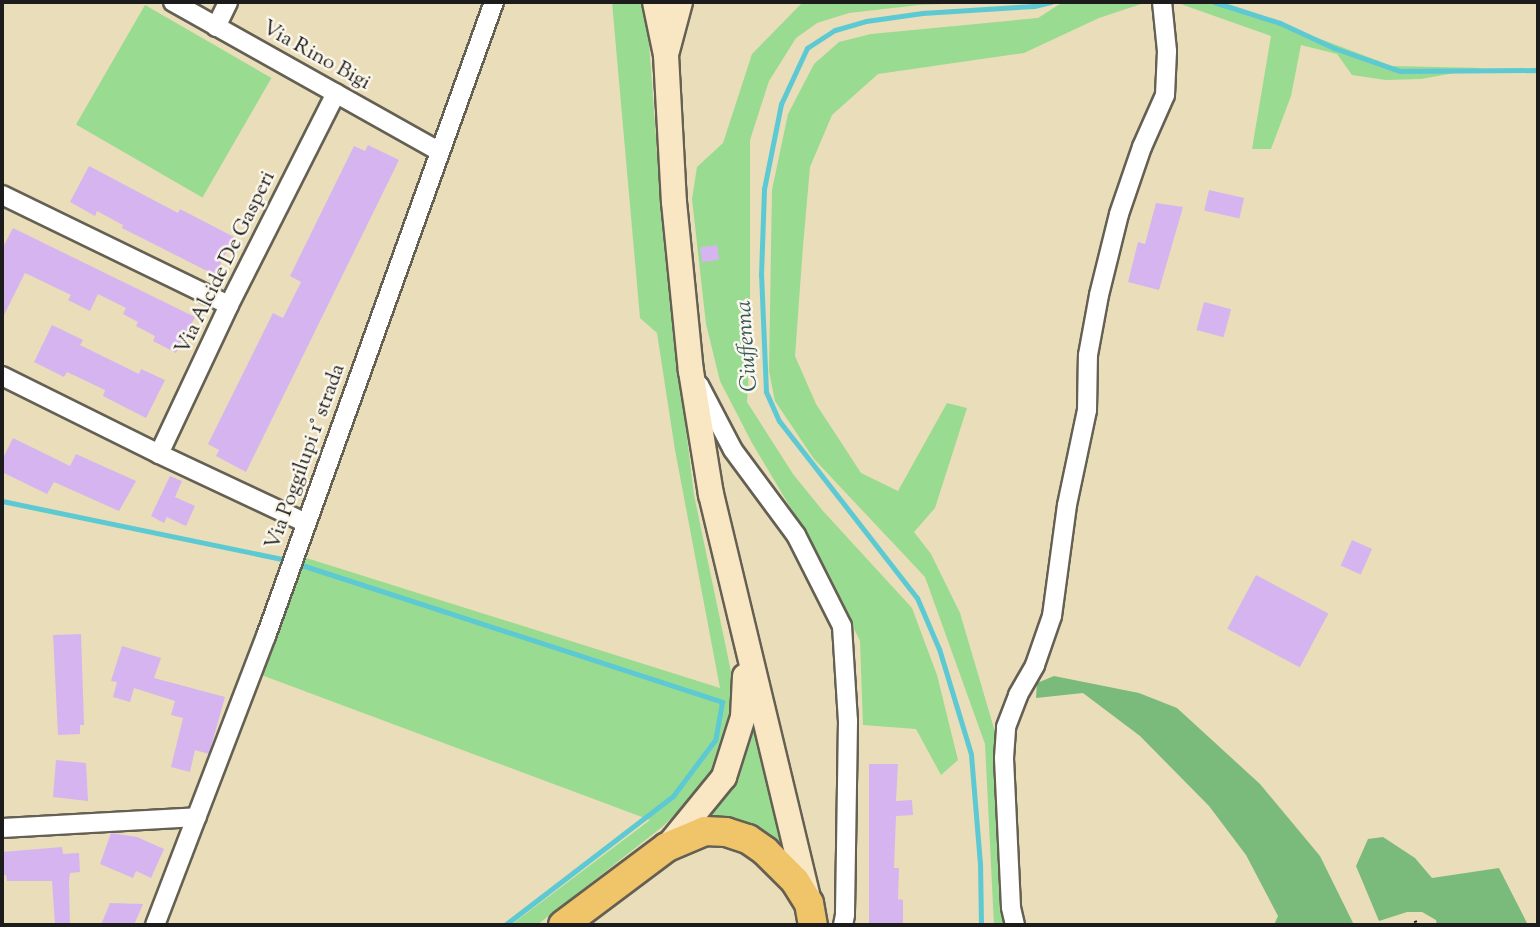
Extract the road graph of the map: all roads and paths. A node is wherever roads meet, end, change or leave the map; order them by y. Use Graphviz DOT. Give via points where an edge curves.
graph roads {
  1 [pos="173,2"];
  2 [pos="228,2"];
  3 [pos="494,2"];
  4 [pos="654,2"];
  5 [pos="680,2"];
  6 [pos="1163,2"];
  7 [pos="216,27"];
  8 [pos="666,55"];
  9 [pos="336,93"];
  10 [pos="438,151"];
  11 [pos="2,195"];
  12 [pos="229,305"];
  13 [pos="691,371"];
  14 [pos="2,376"];
  15 [pos="159,454"];
  16 [pos="306,523"];
  17 [pos="746,647"];
  18 [pos="197,817"];
  19 [pos="2,828"];
  20 [pos="667,847"];
  21 [pos="811,914"];
  22 [pos="155,925"];
  23 [pos="563,925"];
  24 [pos="843,925"];
  25 [pos="1014,925"];
  1 -- 7 [label="street, Via Rino Bigi"];
  2 -- 7 [label="street"];
  3 -- 10 [label="street, Via Poggilupi 1° strada"];
  4 -- 8 [label="main road"];
  5 -- 8 [label="main road"];
  6 -- 25 [label="street" via="1165,95 1119,214 1099,295 1088,355 1087,410 1067,505 1052,616 1006,727"];
  7 -- 9 [label="street, Via Rino Bigi"];
  8 -- 13 [label="main road" via="674,202"];
  9 -- 10 [label="street, Via Rino Bigi"];
  9 -- 12 [label="street, Via Alcide De Gasperi"];
  10 -- 16 [label="street, Via Poggilupi 1° strada"];
  11 -- 12 [label="street"];
  12 -- 15 [label="street, Via Alcide De Gasperi"];
  13 -- 17 [label="main road" via="711,494"];
  13 -- 24 [label="street" via="733,450 796,535 842,626 848,721"];
  14 -- 15 [label="street"];
  15 -- 16 [label="street"];
  16 -- 18 [label="street, Via Poggilupi 1° strada"];
  17 -- 20 [label="main road" via="743,717 724,777"];
  17 -- 21 [label="main road"];
  18 -- 19 [label="street"];
  18 -- 22 [label="street, Via Poggilupi 1° strada"];
  20 -- 21 [label="main road" via="705,831 748,839 783,869"];
  20 -- 23 [label="main road"];
}
